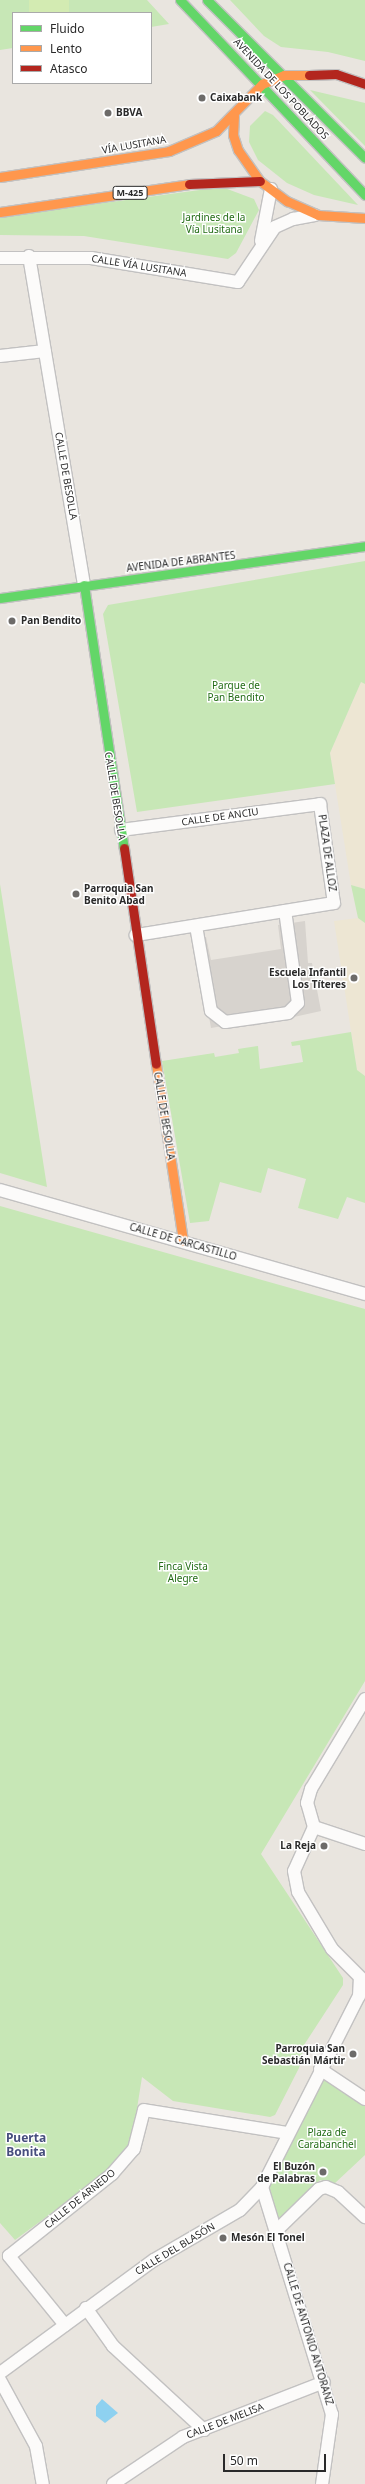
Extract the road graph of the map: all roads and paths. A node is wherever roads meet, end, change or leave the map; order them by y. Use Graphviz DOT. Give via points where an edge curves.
graph roads {
  1 [pos="180,0"];
  2 [pos="208,0"];
  3 [pos="284,75"];
  4 [pos="262,84"];
  5 [pos="365,84"];
  6 [pos="234,116"];
  7 [pos="365,158"];
  8 [pos="0,177"];
  9 [pos="260,181"];
  10 [pos="271,189"];
  11 [pos="365,195"];
  12 [pos="0,212"];
  13 [pos="318,215"];
  14 [pos="365,218"];
  15 [pos="258,249"];
  16 [pos="29,256"];
  17 [pos="0,258"];
  18 [pos="45,350"];
  19 [pos="0,356"];
  20 [pos="365,546"];
  21 [pos="84,586"];
  22 [pos="0,598"];
  23 [pos="320,804"];
  24 [pos="121,830"];
  25 [pos="285,912"];
  26 [pos="196,926"];
  27 [pos="136,935"];
  28 [pos="0,1190"];
  29 [pos="183,1241"];
  30 [pos="365,1294"];
  31 [pos="365,1699"];
  32 [pos="314,1827"];
  33 [pos="365,1844"];
  34 [pos="363,1981"];
  35 [pos="320,2069"];
  36 [pos="365,2099"];
  37 [pos="287,2134"];
  38 [pos="262,2187"];
  39 [pos="365,2217"];
  40 [pos="276,2231"];
  41 [pos="86,2308"];
  42 [pos="65,2325"];
  43 [pos="0,2373"];
  44 [pos="0,2380"];
  45 [pos="324,2382"];
  46 [pos="204,2430"];
  47 [pos="43,2484"];
  48 [pos="113,2484"];
  49 [pos="322,2484"];
  1 -- 4 [label="main road, AVENIDA DE LOS POBLADOS"];
  2 -- 3 [label="main road, AVENIDA DE LOS POBLADOS"];
  3 -- 4 [label="main road, VÍA LUSITANA"];
  3 -- 5 [label="main road, VÍA LUSITANA" via="336,74"];
  3 -- 7 [label="main road, AVENIDA DE LOS POBLADOS"];
  4 -- 6 [label="main road, VÍA LUSITANA"];
  4 -- 11 [label="main road, AVENIDA DE LOS POBLADOS"];
  6 -- 8 [label="main road, VÍA LUSITANA" via="216,131 169,151"];
  6 -- 9 [label="main road" via="233,135 238,150"];
  9 -- 10 [label="main road"];
  9 -- 12 [label="main road, M-425" via="239,184 214,181"];
  10 -- 13 [label="main road" via="287,201"];
  10 -- 15 [label="street, CALLE VÍA LUSITANA"];
  13 -- 14 [label="main road"];
  13 -- 15 [label="street, CALLE VÍA LUSITANA" via="292,219 275,227"];
  15 -- 16 [label="street, CALLE VÍA LUSITANA" via="238,282 91,258"];
  16 -- 17 [label="street, CALLE VÍA LUSITANA"];
  16 -- 18 [label="street, CALLE DE BESOLLA"];
  18 -- 19 [label="street"];
  18 -- 21 [label="street, CALLE DE BESOLLA"];
  20 -- 21 [label="main road, AVENIDA DE ABRANTES"];
  21 -- 22 [label="main road, AVENIDA DE ABRANTES"];
  21 -- 24 [label="main road, CALLE DE BESOLLA"];
  23 -- 24 [label="street, CALLE DE ANCIU"];
  23 -- 25 [label="street, PLAZA DE ALLOZ" via="334,903"];
  24 -- 27 [label="main road, CALLE DE BESOLLA"];
  25 -- 26 [label="street"];
  25 -- 26 [label="street" via="298,1004 288,1013 225,1022 211,1011"];
  26 -- 27 [label="street"];
  27 -- 29 [label="main road, CALLE DE BESOLLA"];
  28 -- 29 [label="street, CALLE DE CARCASTILLO"];
  29 -- 30 [label="street, CALLE DE CARCASTILLO"];
  31 -- 32 [label="street" via="311,1789 307,1803"];
  32 -- 33 [label="street"];
  32 -- 34 [label="street" via="294,1871 298,1892 332,1949"];
  34 -- 35 [label="street" via="359,1996"];
  35 -- 36 [label="street"];
  35 -- 37 [label="street"];
  37 -- 38 [label="street, CALLE DEL BLASÓN"];
  37 -- 42 [label="street, CALLE DE ARNEDO" via="144,2110 134,2149 112,2174 8,2256"];
  38 -- 40 [label="street, CALLE DE ANTONIO ANTORANZ"];
  38 -- 41 [label="street, CALLE DEL BLASÓN" via="240,2210 154,2260"];
  39 -- 40 [label="street" via="338,2192 326,2187 319,2189"];
  40 -- 45 [label="street, CALLE DE ANTONIO ANTORANZ"];
  41 -- 42 [label="street, CALLE DEL BLASÓN"];
  41 -- 46 [label="street" via="113,2346"];
  42 -- 43 [label="street, CALLE DEL BLASÓN"];
  44 -- 47 [label="street" via="36,2446"];
  45 -- 46 [label="street, CALLE DE MELISA"];
  45 -- 49 [label="street, CALLE DE ANTONIO ANTORANZ" via="332,2414"];
  46 -- 48 [label="street, CALLE DE MELISA" via="183,2437"];
}
